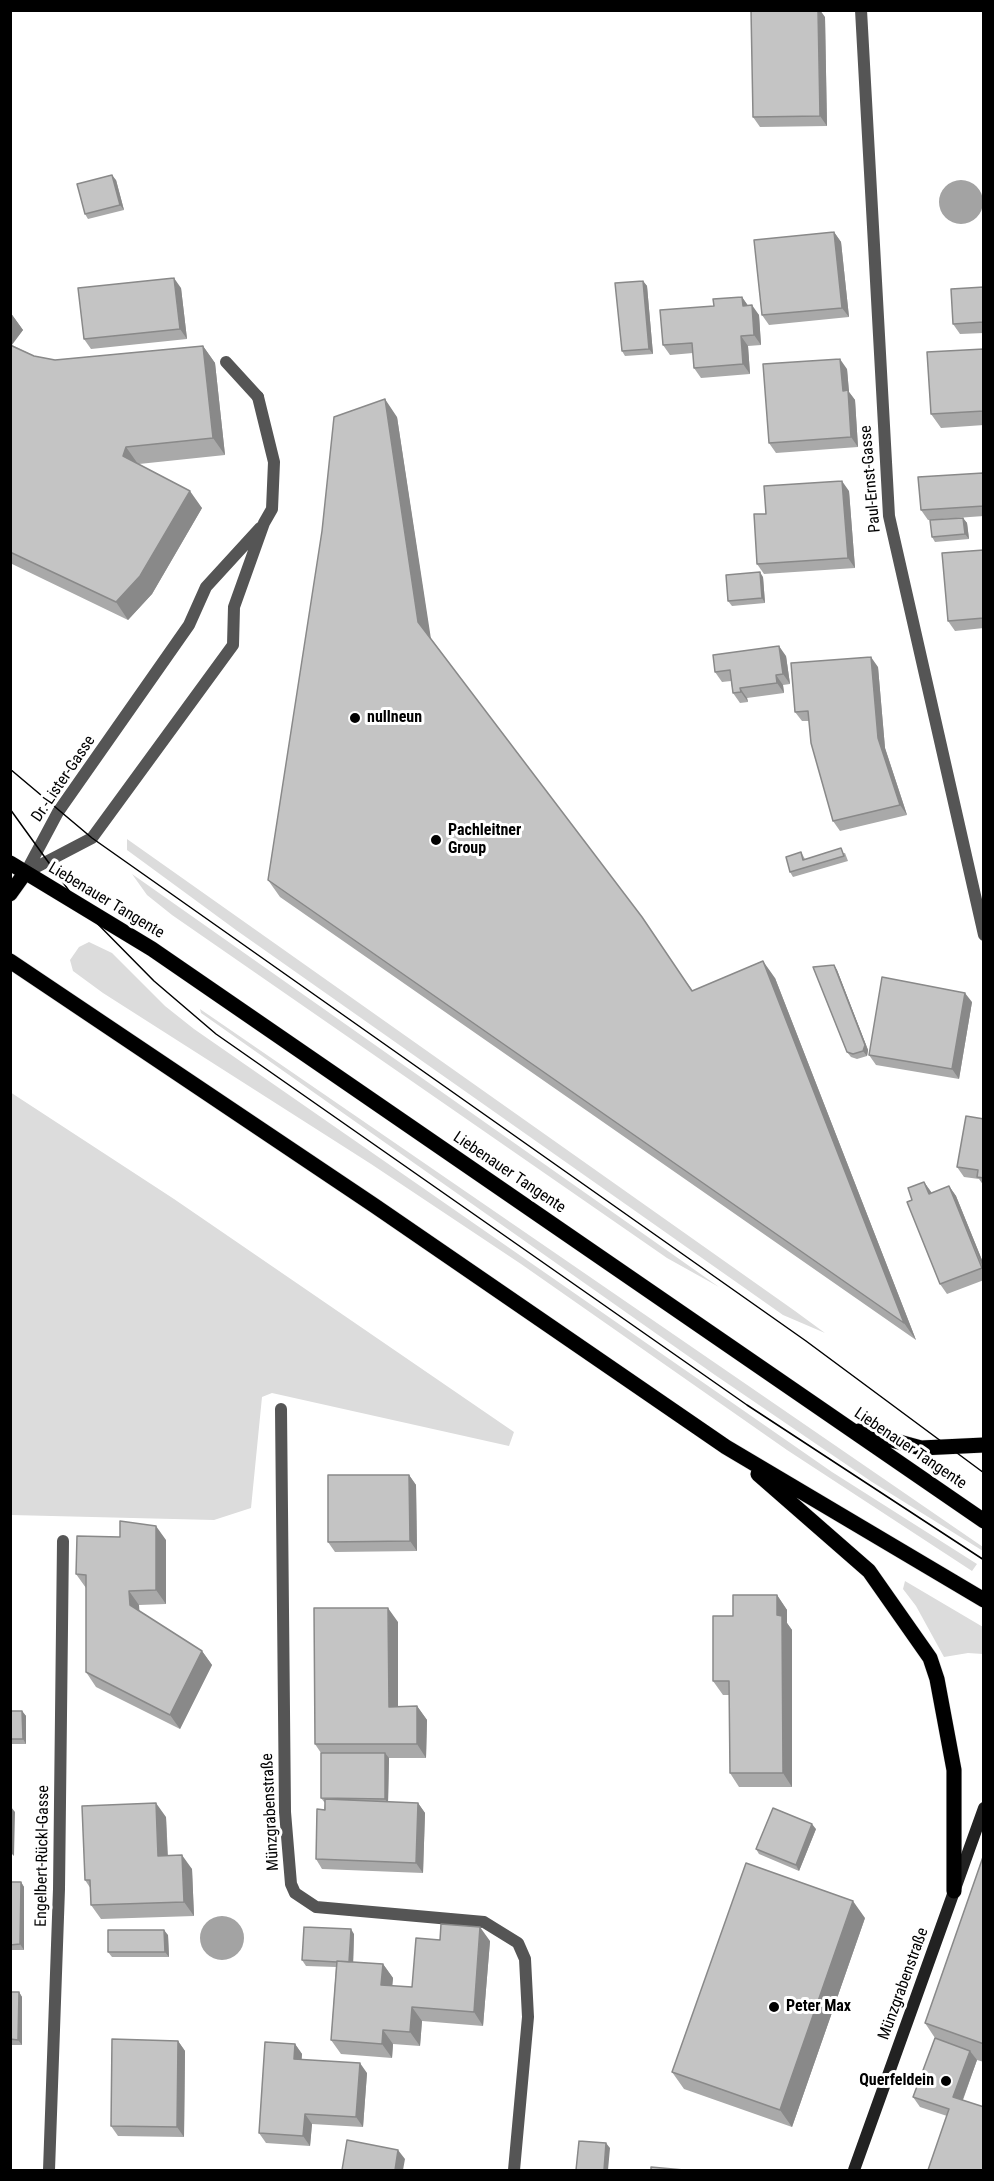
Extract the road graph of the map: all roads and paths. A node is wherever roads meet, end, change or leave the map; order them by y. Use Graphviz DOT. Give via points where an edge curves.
graph roads {
  1 [pos="861,10"];
  2 [pos="226,362"];
  3 [pos="264,523"];
  4 [pos="10,863"];
  5 [pos="25,873"];
  6 [pos="10,894"];
  7 [pos="984,935"];
  8 [pos="10,961"];
  9 [pos="280,1410"];
  10 [pos="847,1428"];
  11 [pos="984,1446"];
  12 [pos="726,1447"];
  13 [pos="984,1521"];
  14 [pos="63,1541"];
  15 [pos="984,1600"];
  16 [pos="984,1808"];
  17 [pos="954,1892"];
  18 [pos="49,2170"];
  19 [pos="514,2170"];
  20 [pos="854,2170"];
  1 -- 7 [label="street, Paul-Ernst-Gasse" via="889,516"];
  2 -- 3 [label="street, Dr.-Lister-Gasse" via="258,397 274,462 272,509"];
  3 -- 5 [label="street, Dr.-Lister-Gasse" via="206,587 189,625 58,812"];
  3 -- 5 [label="street, Dr.-Lister-Gasse" via="234,607 233,645 92,838"];
  4 -- 5 [label="main road, Liebenauer Tangente"];
  5 -- 6 [label="main road"];
  5 -- 10 [label="main road, Liebenauer Tangente" via="152,949"];
  8 -- 12 [label="main road"];
  9 -- 19 [label="street, Münzgrabenstraße" via="285,1812 291,1884 295,1893 316,1907 484,1922 518,1943 525,1959 528,2018"];
  10 -- 11 [label="main road" via="921,1448"];
  10 -- 13 [label="main road, Liebenauer Tangente"];
  12 -- 15 [label="main road"];
  12 -- 17 [label="main road" via="869,1571 930,1658 954,1770"];
  14 -- 18 [label="street, Engelbert-Rückl-Gasse" via="59,1889"];
  16 -- 17 [label="main road, Münzgrabenstraße"];
  17 -- 20 [label="main road, Münzgrabenstraße"];
}
